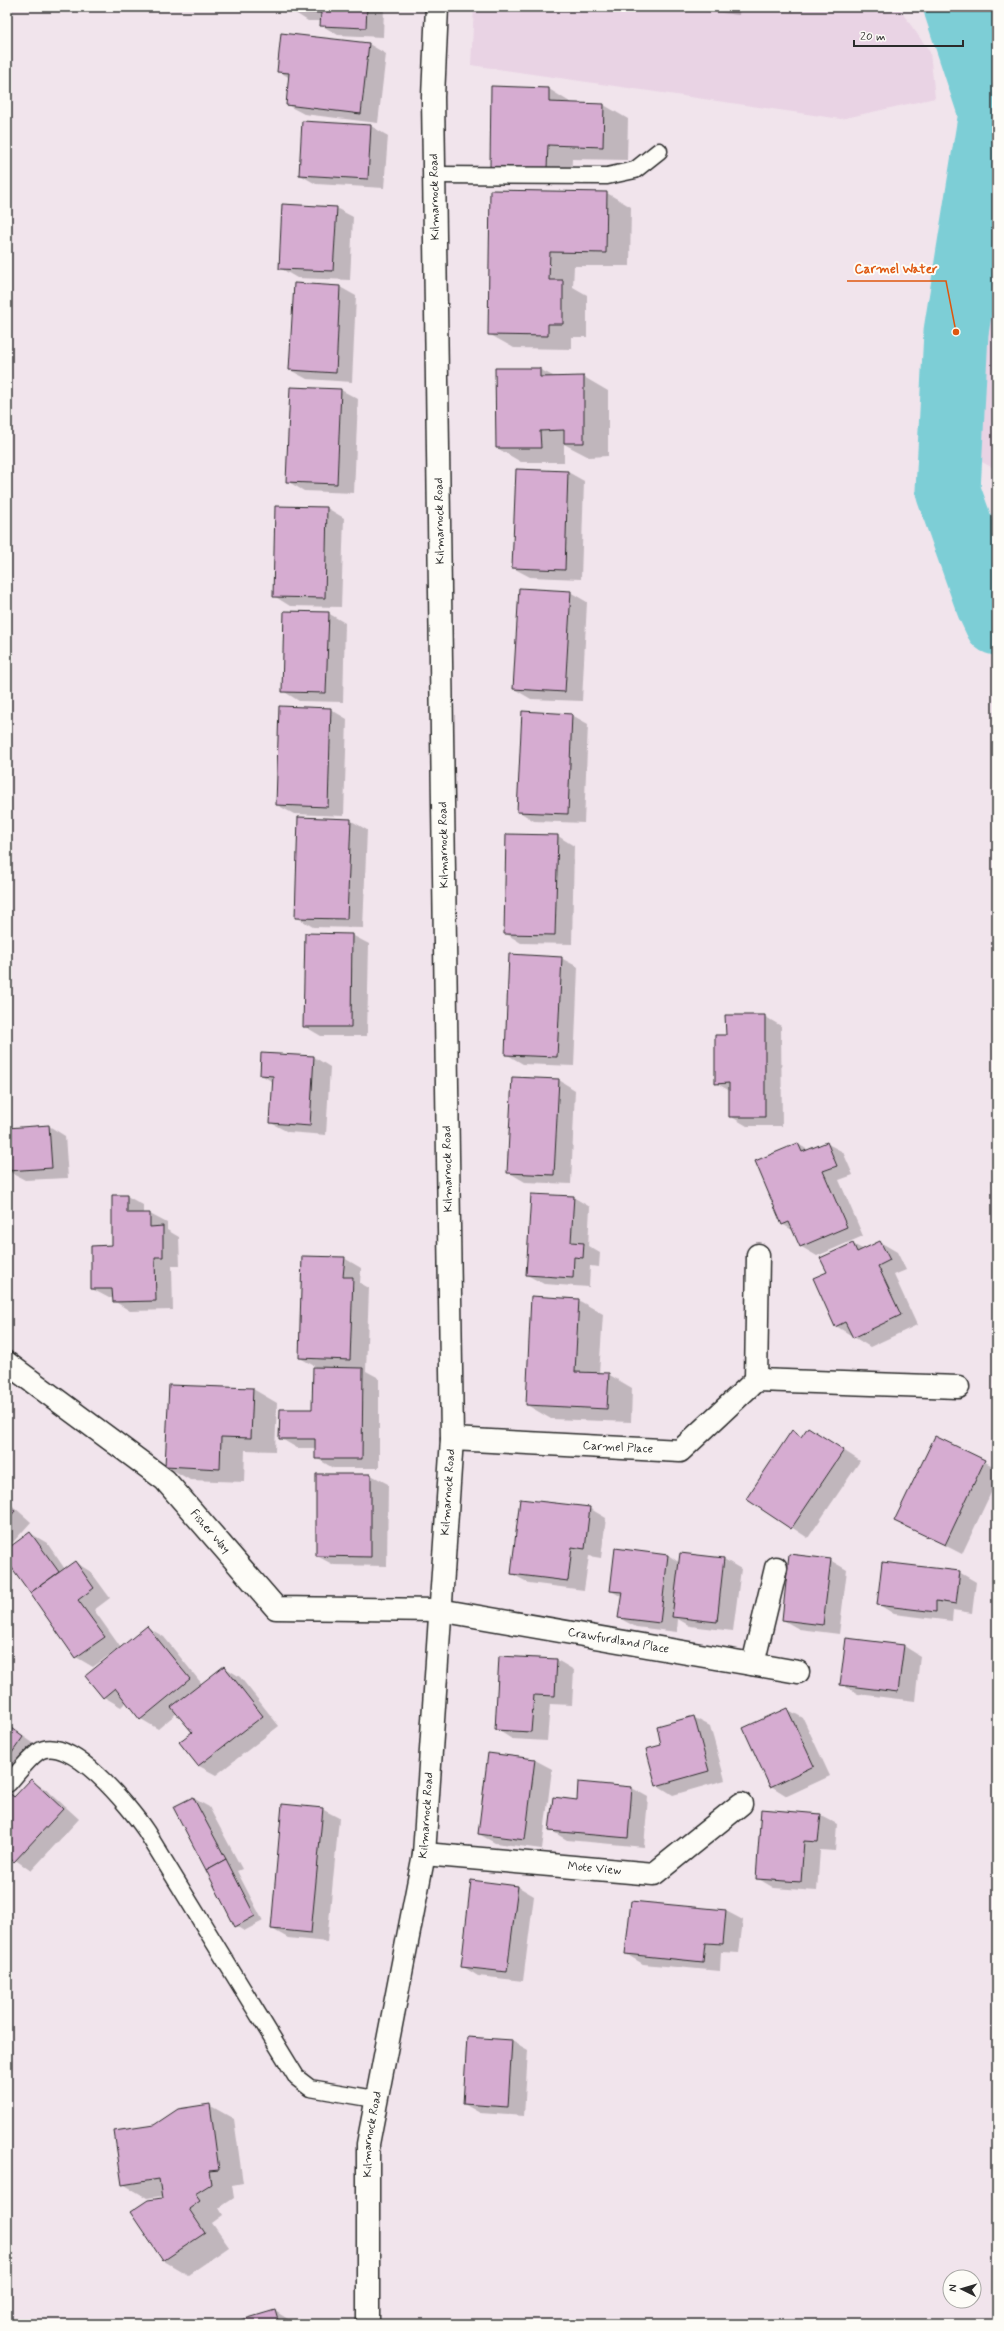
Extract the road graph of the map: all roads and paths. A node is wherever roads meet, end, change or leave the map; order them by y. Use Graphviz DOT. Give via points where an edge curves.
graph roads {
  1 [pos="437,7"];
  2 [pos="659,151"];
  3 [pos="435,175"];
  4 [pos="758,1255"];
  5 [pos="7,1363"];
  6 [pos="756,1380"];
  7 [pos="958,1387"];
  8 [pos="452,1439"];
  9 [pos="776,1568"];
  10 [pos="439,1610"];
  11 [pos="754,1664"];
  12 [pos="798,1672"];
  13 [pos="8,1784"];
  14 [pos="741,1804"];
  15 [pos="424,1854"];
  16 [pos="375,2099"];
  17 [pos="368,2324"];
  1 -- 3 [label="main road, Kilmarnock Road" via="433,97"];
  2 -- 3 [label="lane" via="635,170 607,176"];
  3 -- 8 [label="main road, Kilmarnock Road"];
  4 -- 6 [label="main road"];
  5 -- 10 [label="main road, Fisher Way" via="165,1480 276,1608"];
  6 -- 7 [label="main road"];
  6 -- 8 [label="main road, Carmel Place" via="680,1451"];
  8 -- 10 [label="main road, Kilmarnock Road"];
  9 -- 11 [label="main road"];
  10 -- 11 [label="main road, Crawfurdland Place"];
  10 -- 15 [label="main road, Kilmarnock Road"];
  11 -- 12 [label="main road, Crawfurdland Place"];
  13 -- 16 [label="lane" via="39,1752 53,1749 67,1753 106,1783 120,1796 146,1831 297,2078 310,2088"];
  14 -- 15 [label="main road, Mote View" via="654,1874"];
  15 -- 16 [label="main road, Kilmarnock Road"];
  16 -- 17 [label="main road, Kilmarnock Road" via="368,2144"];
}
